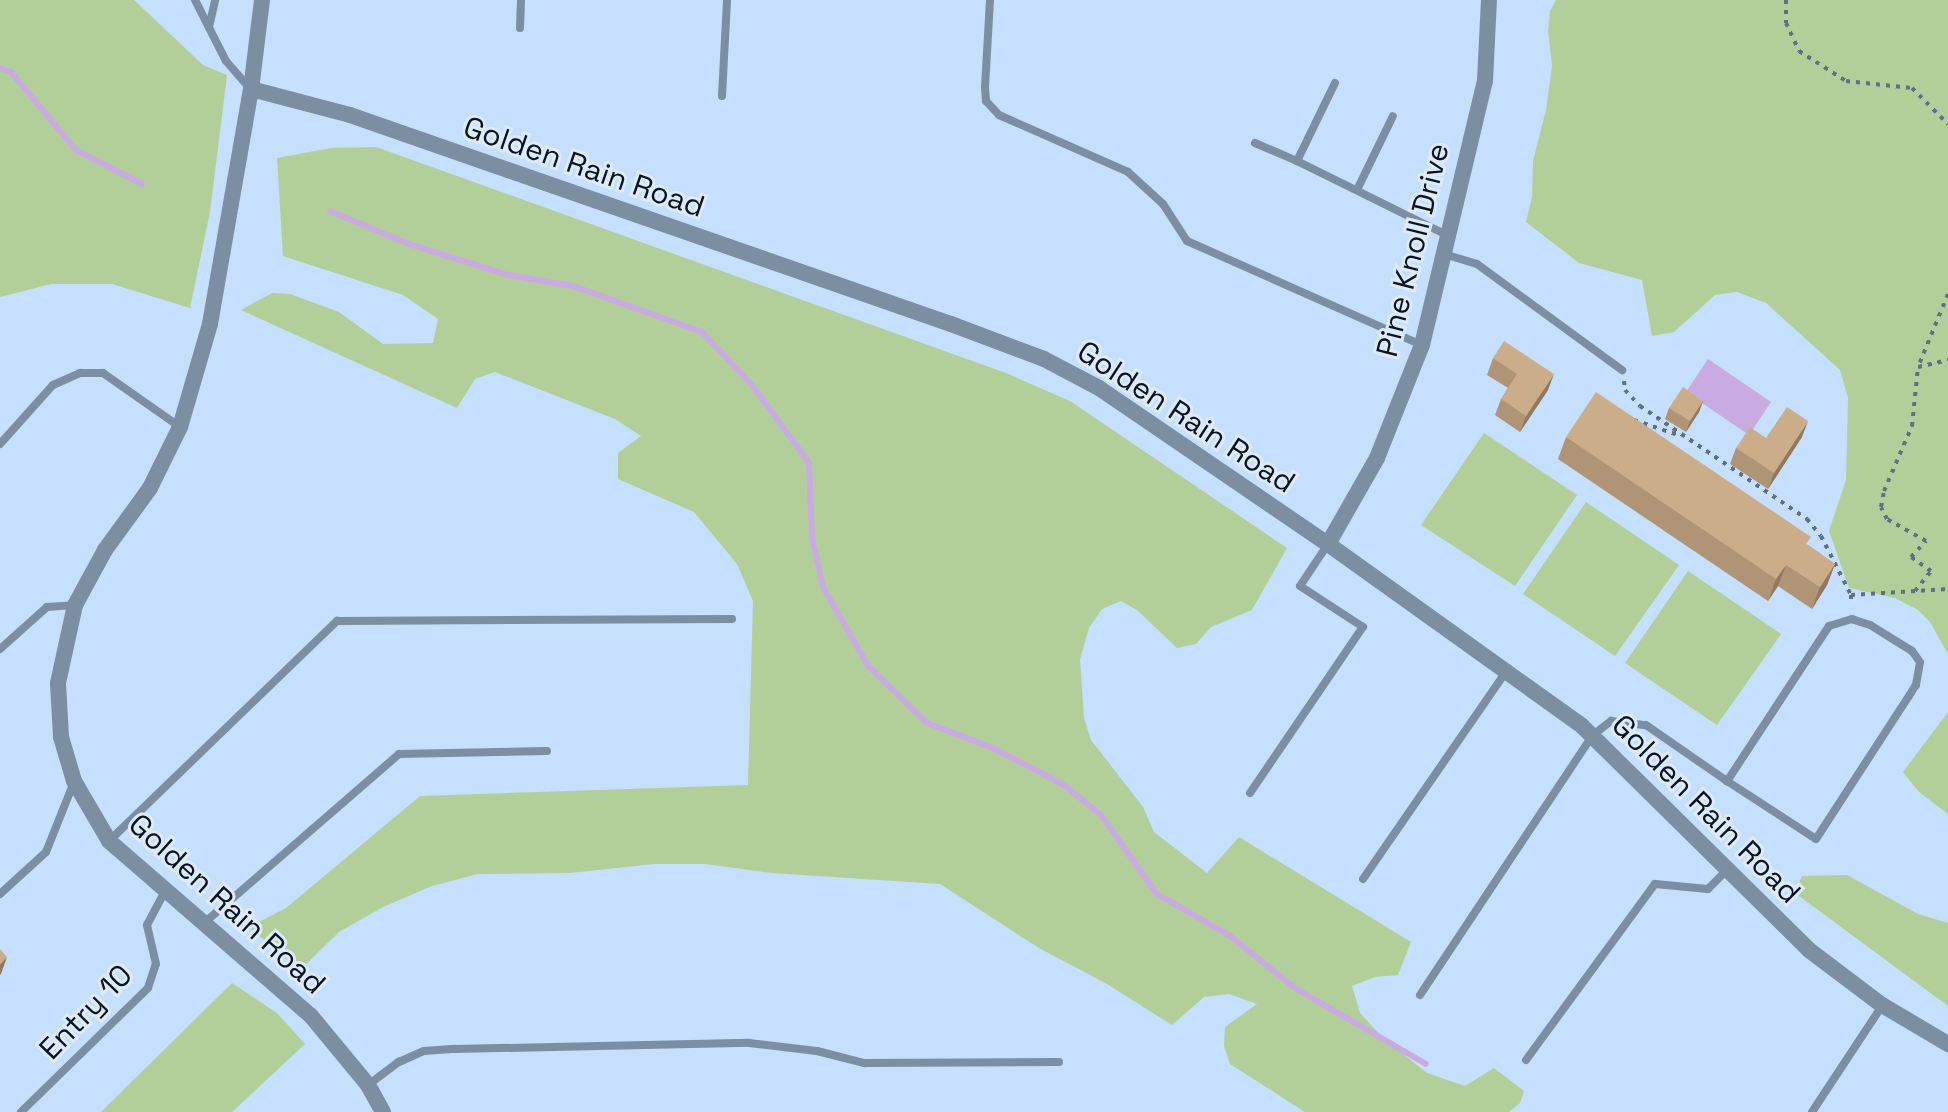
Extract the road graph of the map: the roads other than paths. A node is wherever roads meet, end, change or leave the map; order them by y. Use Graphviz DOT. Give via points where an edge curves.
graph roads {
  1 [pos="195,0"];
  2 [pos="215,0"];
  3 [pos="262,0"];
  4 [pos="521,0"];
  5 [pos="727,0"];
  6 [pos="990,0"];
  7 [pos="1489,0"];
  8 [pos="209,28"];
  9 [pos="520,28"];
  10 [pos="1335,83"];
  11 [pos="251,89"];
  12 [pos="722,96"];
  13 [pos="1393,116"];
  14 [pos="1255,143"];
  15 [pos="1297,161"];
  16 [pos="1357,190"];
  17 [pos="1448,235"];
  18 [pos="1444,254"];
  19 [pos="1422,345"];
  20 [pos="1622,370"];
  21 [pos="180,427"];
  22 [pos="0,444"];
  23 [pos="1328,544"];
  24 [pos="75,605"];
  25 [pos="732,619"];
  26 [pos="0,649"];
  27 [pos="1506,671"];
  28 [pos="1593,735"];
  29 [pos="547,751"];
  30 [pos="74,781"];
  31 [pos="1727,781"];
  32 [pos="1250,793"];
  33 [pos="109,841"];
  34 [pos="1727,870"];
  35 [pos="1363,879"];
  36 [pos="165,891"];
  37 [pos="0,894"];
  38 [pos="204,923"];
  39 [pos="1420,995"];
  40 [pos="1882,1005"];
  41 [pos="1948,1044"];
  42 [pos="1526,1060"];
  43 [pos="1059,1062"];
  44 [pos="368,1085"];
  45 [pos="21,1112"];
  46 [pos="383,1112"];
  47 [pos="1812,1112"];
  1 -- 8 [label="lane"];
  2 -- 8 [label="lane"];
  3 -- 11 [label="street, Golden Rain Road"];
  4 -- 9 [label="lane"];
  5 -- 12 [label="lane"];
  6 -- 19 [label="lane" via="986,101 999,115 1128,172 1163,204 1187,241"];
  7 -- 17 [label="street, Pine Knoll Drive" via="1485,81"];
  8 -- 11 [label="lane" via="226,61"];
  10 -- 15 [label="lane"];
  11 -- 21 [label="street, Golden Rain Road" via="210,324"];
  11 -- 23 [label="street, Golden Rain Road" via="350,115 1044,359 1099,388"];
  13 -- 16 [label="lane"];
  14 -- 15 [label="lane"];
  15 -- 16 [label="lane"];
  16 -- 17 [label="lane"];
  17 -- 18 [label="street, Pine Knoll Drive"];
  18 -- 19 [label="street, Pine Knoll Drive"];
  18 -- 20 [label="lane" via="1477,264"];
  19 -- 23 [label="street, Pine Knoll Drive" via="1377,458"];
  21 -- 22 [label="lane" via="103,373 80,373 53,385"];
  21 -- 24 [label="street, Golden Rain Road" via="150,488 105,550"];
  23 -- 27 [label="street, Golden Rain Road"];
  23 -- 32 [label="lane" via="1300,586 1363,627"];
  24 -- 26 [label="lane" via="47,607"];
  24 -- 30 [label="street, Golden Rain Road" via="58,683 61,737"];
  25 -- 33 [label="lane" via="337,621"];
  27 -- 28 [label="street, Golden Rain Road"];
  27 -- 35 [label="lane"];
  28 -- 31 [label="lane" via="1611,721 1646,725"];
  28 -- 34 [label="street, Golden Rain Road"];
  28 -- 39 [label="lane"];
  29 -- 38 [label="lane" via="399,754"];
  30 -- 33 [label="street, Golden Rain Road"];
  30 -- 37 [label="lane" via="46,852"];
  31 -- 31 [label="lane" via="1829,626 1852,619 1889,635 1920,662 1909,696 1816,839"];
  33 -- 36 [label="street, Golden Rain Road"];
  34 -- 40 [label="street, Golden Rain Road" via="1809,950"];
  34 -- 42 [label="lane" via="1708,889 1655,884"];
  36 -- 38 [label="street, Golden Rain Road"];
  36 -- 45 [label="lane, Entry 10" via="147,925 156,964 148,988"];
  38 -- 44 [label="street, Golden Rain Road" via="311,1016"];
  40 -- 41 [label="street, Golden Rain Road"];
  40 -- 47 [label="lane"];
  43 -- 44 [label="lane" via="864,1063 749,1043 455,1049 424,1051"];
  44 -- 46 [label="street, Golden Rain Road"];
}
